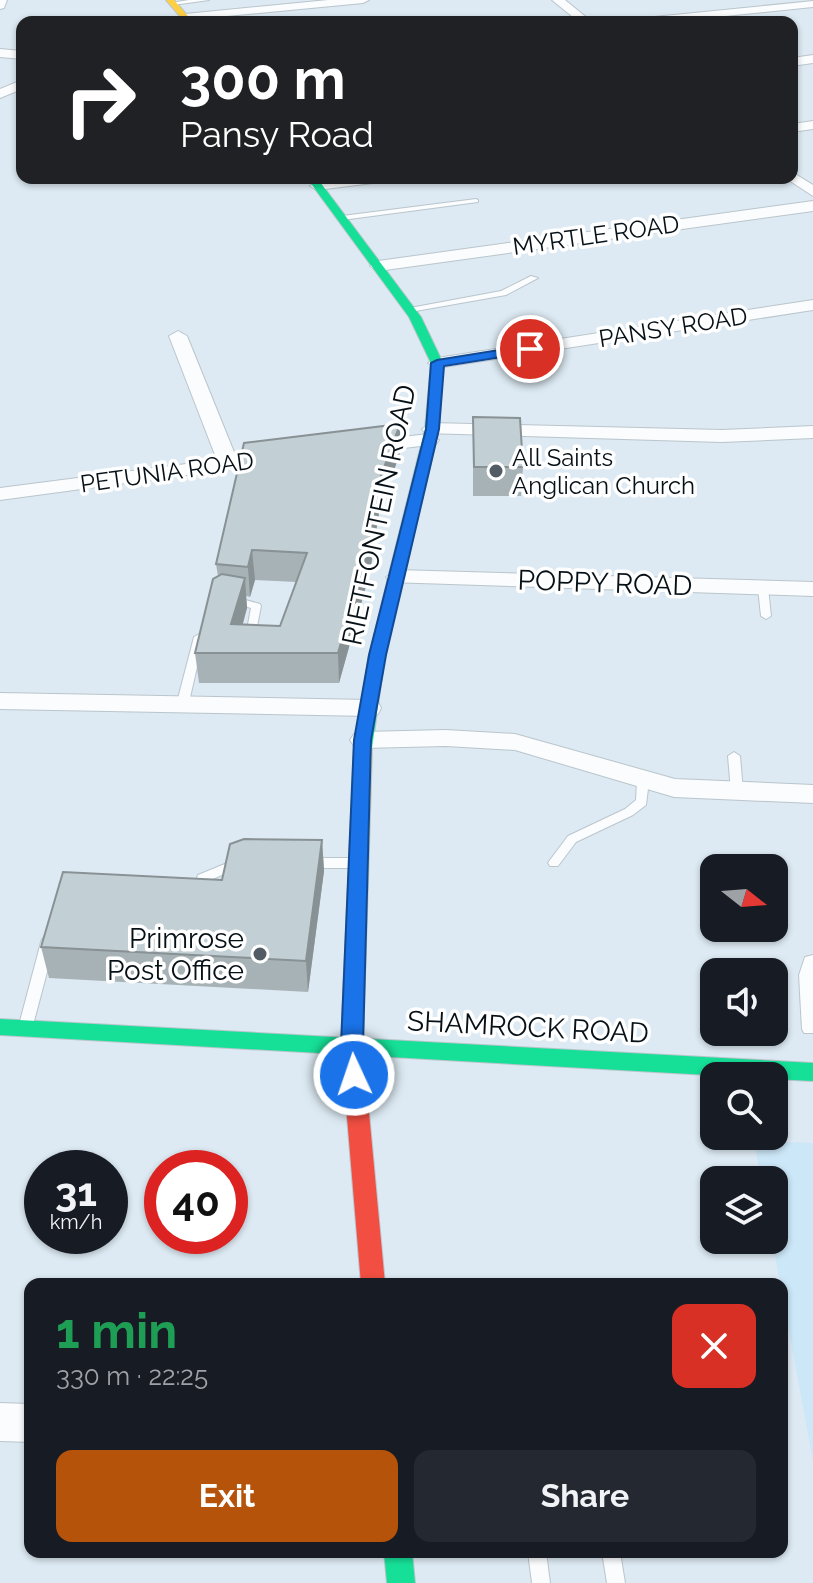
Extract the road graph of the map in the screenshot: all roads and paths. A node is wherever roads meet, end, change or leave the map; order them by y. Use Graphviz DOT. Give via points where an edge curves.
graph roads {
  1 [pos="206,0"];
  2 [pos="363,0"];
  3 [pos="558,0"];
  4 [pos="813,4"];
  5 [pos="179,10"];
  6 [pos="578,16"];
  7 [pos="694,16"];
  8 [pos="0,95"];
  9 [pos="0,106"];
  10 [pos="316,184"];
  11 [pos="476,201"];
  12 [pos="813,206"];
  13 [pos="342,218"];
  14 [pos="378,266"];
  15 [pos="534,278"];
  16 [pos="813,305"];
  17 [pos="410,310"];
  18 [pos="178,336"];
  19 [pos="437,363"];
  20 [pos="813,432"];
  21 [pos="431,434"];
  22 [pos="352,449"];
  23 [pos="290,456"];
  24 [pos="228,463"];
  25 [pos="0,494"];
  26 [pos="397,577"];
  27 [pos="763,588"];
  28 [pos="813,589"];
  29 [pos="214,600"];
  30 [pos="766,616"];
  31 [pos="202,627"];
  32 [pos="251,635"];
  33 [pos="0,701"];
  34 [pos="182,706"];
  35 [pos="369,708"];
  36 [pos="363,740"];
  37 [pos="734,756"];
  38 [pos="643,781"];
  39 [pos="737,791"];
  40 [pos="813,794"];
  41 [pos="246,862"];
  42 [pos="293,862"];
  43 [pos="357,863"];
  44 [pos="554,863"];
  45 [pos="203,878"];
  46 [pos="51,932"];
  47 [pos="813,960"];
  48 [pos="0,1027"];
  49 [pos="25,1028"];
  50 [pos="809,1029"];
  51 [pos="352,1045"];
  52 [pos="813,1072"];
  53 [pos="372,1278"];
  54 [pos="0,1422"];
  55 [pos="24,1423"];
  56 [pos="399,1558"];
  57 [pos="538,1558"];
  58 [pos="612,1558"];
  59 [pos="401,1583"];
  60 [pos="541,1583"];
  61 [pos="616,1583"];
  1 -- 5 [label="lane"];
  2 -- 5 [label="street"];
  3 -- 6 [label="street"];
  4 -- 7 [label="street"];
  8 -- 9 [label="street" via="7,102"];
  10 -- 13 [label="street, RIETFONTEIN ROAD"];
  11 -- 13 [label="lane"];
  12 -- 14 [label="street, MYRTLE ROAD"];
  13 -- 14 [label="street, RIETFONTEIN ROAD"];
  14 -- 17 [label="street, RIETFONTEIN ROAD"];
  15 -- 17 [label="lane" via="503,293"];
  16 -- 19 [label="street, PANSY ROAD"];
  17 -- 19 [label="street, RIETFONTEIN ROAD"];
  18 -- 24 [label="street"];
  19 -- 21 [label="street, RIETFONTEIN ROAD"];
  20 -- 21 [label="street"];
  21 -- 22 [label="street"];
  21 -- 26 [label="street, RIETFONTEIN ROAD"];
  23 -- 24 [label="street, PETUNIA ROAD"];
  24 -- 25 [label="street, PETUNIA ROAD"];
  26 -- 27 [label="street, POPPY ROAD"];
  26 -- 35 [label="street, RIETFONTEIN ROAD"];
  27 -- 28 [label="street, POPPY ROAD"];
  27 -- 30 [label="lane"];
  29 -- 32 [label="lane" via="254,603"];
  31 -- 34 [label="lane"];
  33 -- 34 [label="street"];
  34 -- 35 [label="street"];
  35 -- 36 [label="street, RIETFONTEIN ROAD"];
  36 -- 38 [label="street" via="515,742"];
  36 -- 43 [label="street, RIETFONTEIN ROAD"];
  37 -- 39 [label="lane"];
  38 -- 39 [label="street"];
  38 -- 44 [label="lane" via="642,802 572,839"];
  39 -- 40 [label="street"];
  41 -- 45 [label="lane"];
  42 -- 43 [label="lane"];
  43 -- 51 [label="street, RIETFONTEIN ROAD"];
  46 -- 49 [label="lane"];
  47 -- 50 [label="lane" via="806,975"];
  48 -- 49 [label="street, SHAMROCK ROAD"];
  49 -- 51 [label="street, SHAMROCK ROAD"];
  51 -- 52 [label="street, SHAMROCK ROAD"];
  51 -- 53 [label="street, RIETFONTEIN ROAD"];
  54 -- 55 [label="street"];
  56 -- 59 [label="street"];
  57 -- 60 [label="lane"];
  58 -- 61 [label="lane"];
}
